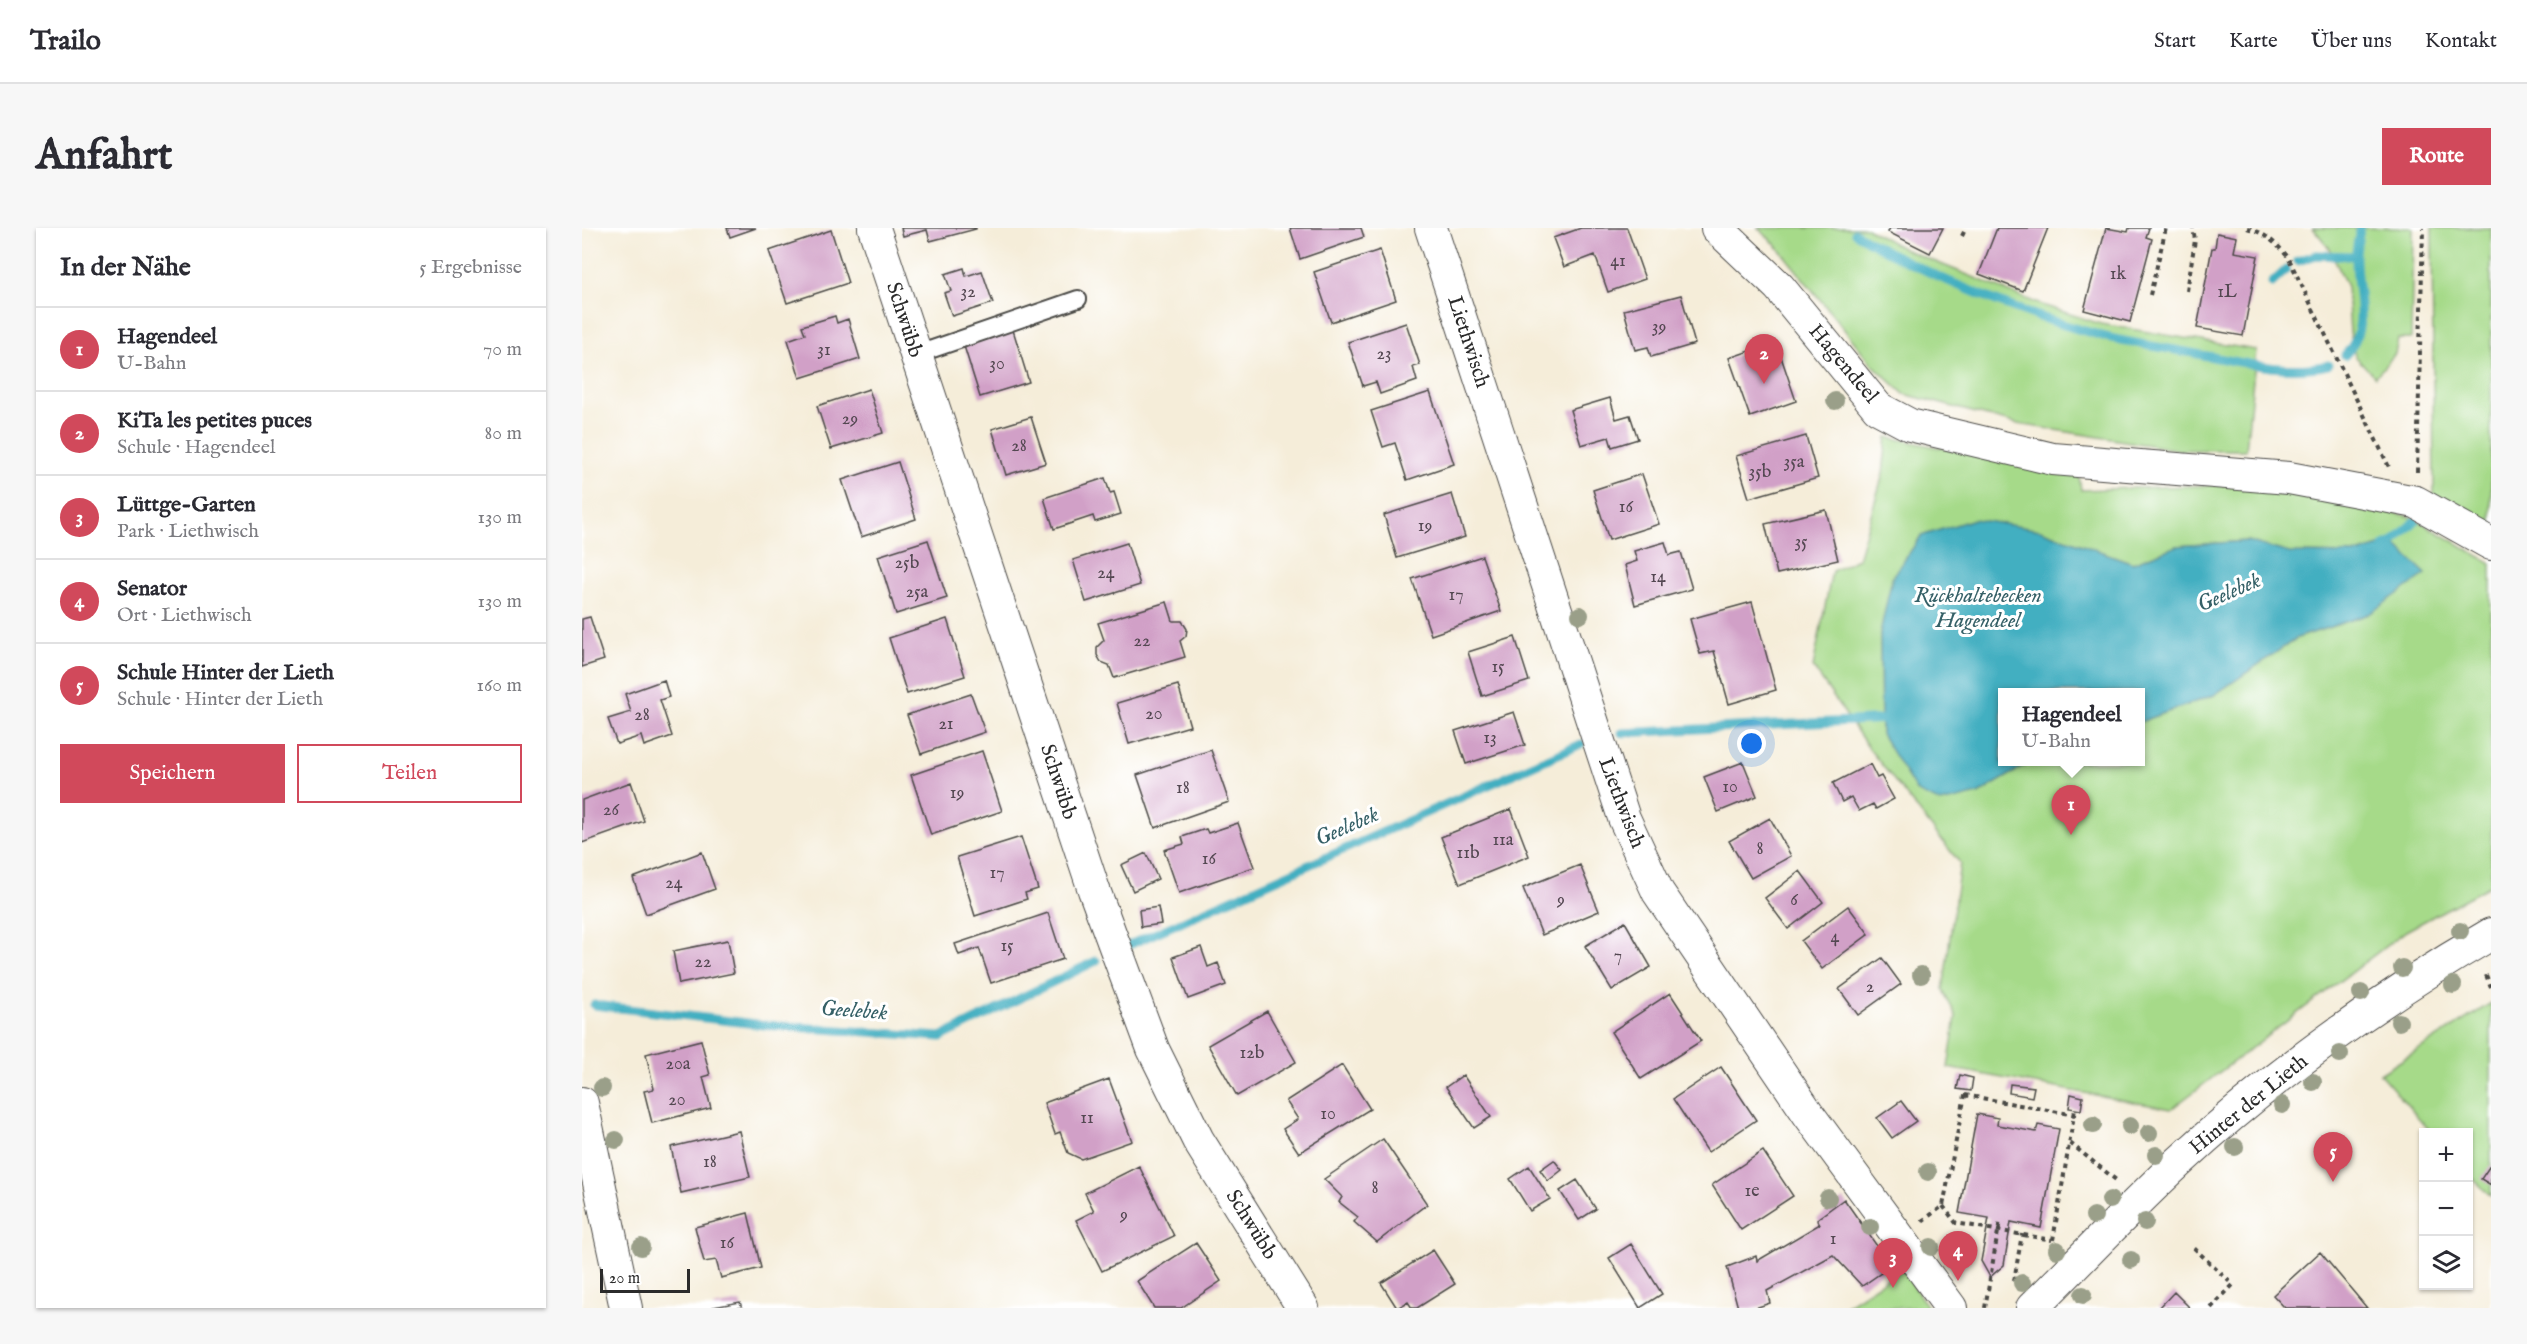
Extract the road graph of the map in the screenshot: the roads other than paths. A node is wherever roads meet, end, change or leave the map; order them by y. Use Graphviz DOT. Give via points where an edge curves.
graph roads {
  1 [pos="874,228"];
  2 [pos="1431,228"];
  3 [pos="1717,228"];
  4 [pos="1078,298"];
  5 [pos="915,355"];
  6 [pos="2491,544"];
  7 [pos="2491,934"];
  8 [pos="582,1103"];
  9 [pos="2023,1297"];
  10 [pos="626,1308"];
  11 [pos="1303,1308"];
  12 [pos="1951,1308"];
  1 -- 5 [label="street, Schwübb"];
  2 -- 12 [label="street, Liethwisch" via="1624,818 1658,892 1809,1115"];
  3 -- 6 [label="street, Hagendeel" via="1779,286 1878,408 1910,425 2053,459 2289,478 2404,500"];
  4 -- 5 [label="lane"];
  5 -- 11 [label="street, Schwübb" via="1094,890 1153,1049 1198,1140"];
  7 -- 9 [label="street, Hinter der Lieth" via="2417,979 2221,1124"];
  8 -- 10 [label="street"];
}
